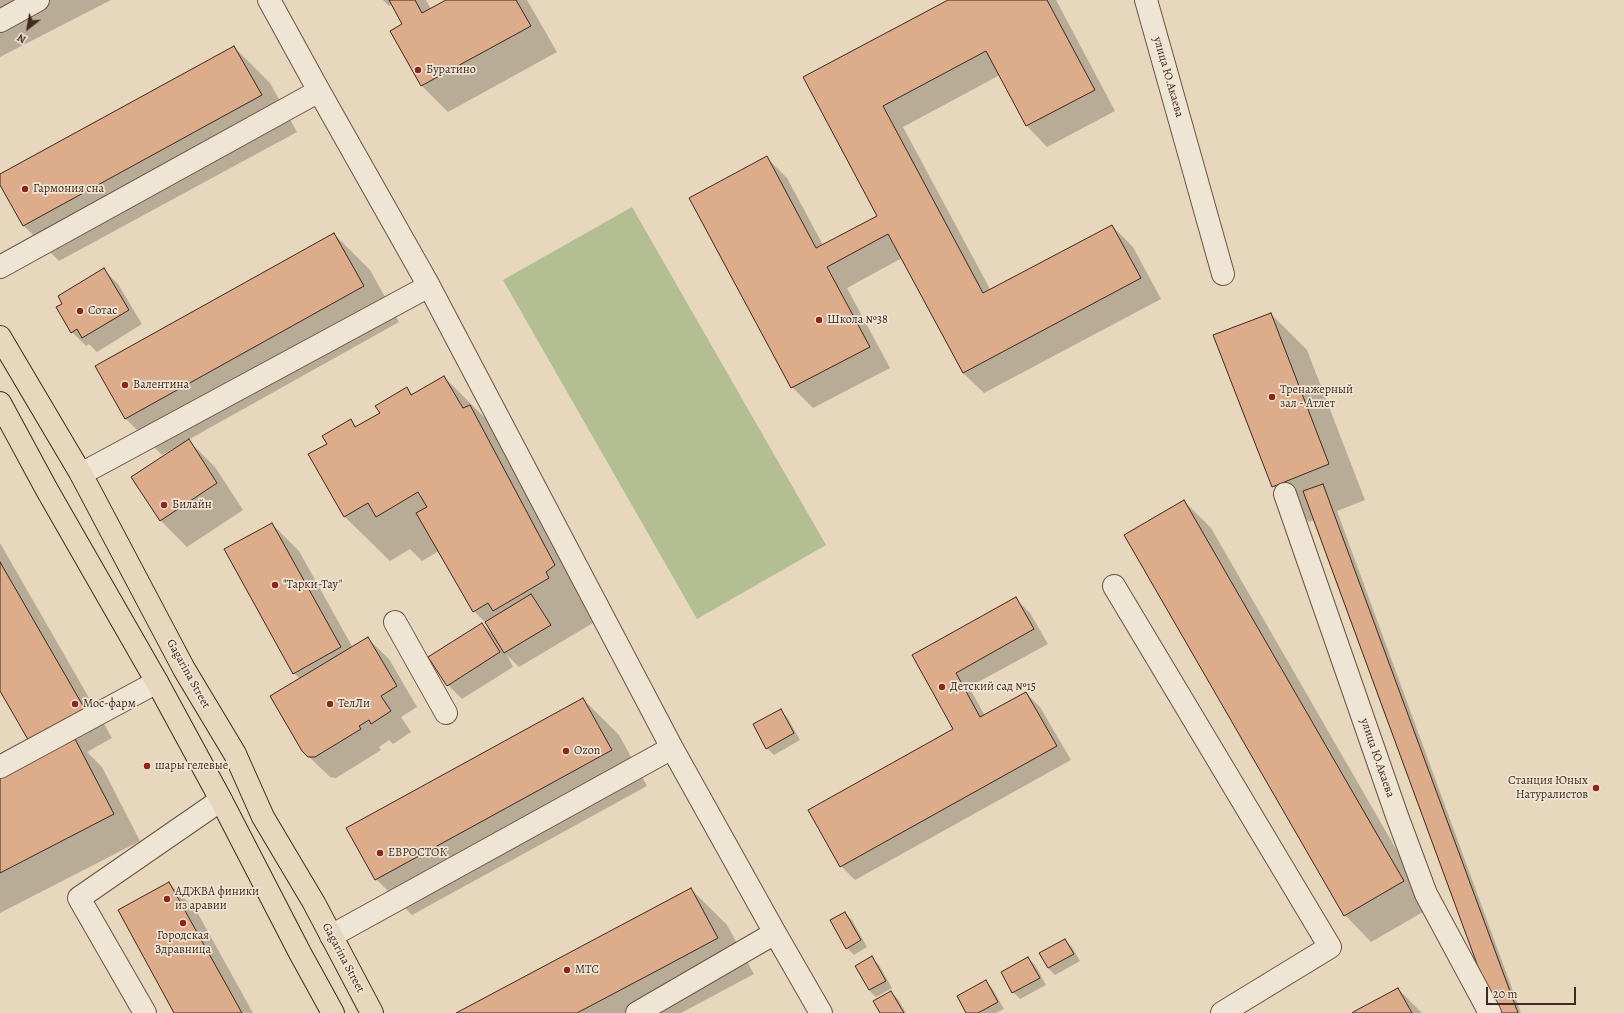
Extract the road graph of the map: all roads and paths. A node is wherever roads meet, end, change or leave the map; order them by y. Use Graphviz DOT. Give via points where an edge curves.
graph roads {
  1 [pos="38,0"];
  2 [pos="269,0"];
  3 [pos="1146,0"];
  4 [pos="0,21"];
  5 [pos="319,91"];
  6 [pos="0,267"];
  7 [pos="1223,274"];
  8 [pos="430,286"];
  9 [pos="0,337"];
  10 [pos="0,403"];
  11 [pos="81,474"];
  12 [pos="1286,494"];
  13 [pos="1114,586"];
  14 [pos="395,622"];
  15 [pos="157,682"];
  16 [pos="446,713"];
  17 [pos="672,748"];
  18 [pos="0,767"];
  19 [pos="221,800"];
  20 [pos="775,933"];
  21 [pos="332,936"];
  22 [pos="145,1013"];
  23 [pos="333,1013"];
  24 [pos="372,1013"];
  25 [pos="637,1013"];
  26 [pos="821,1013"];
  27 [pos="1222,1013"];
  28 [pos="1490,1013"];
  1 -- 4 [label="street"];
  2 -- 5 [label="street"];
  3 -- 7 [label="street, улица Ю.Акаева"];
  5 -- 6 [label="street"];
  5 -- 8 [label="street"];
  8 -- 11 [label="street"];
  8 -- 17 [label="street"];
  9 -- 11 [label="main road, Gagarina Street"];
  10 -- 15 [label="main road"];
  11 -- 21 [label="main road, Gagarina Street" via="184,669 235,754 263,817"];
  12 -- 28 [label="street, улица Ю.Акаева" via="1426,894"];
  13 -- 27 [label="street" via="1330,947"];
  14 -- 16 [label="street"];
  15 -- 18 [label="street"];
  15 -- 19 [label="main road"];
  17 -- 20 [label="street"];
  17 -- 21 [label="street"];
  19 -- 22 [label="street" via="79,898"];
  19 -- 23 [label="main road"];
  20 -- 25 [label="street"];
  20 -- 26 [label="street"];
  21 -- 24 [label="main road, Gagarina Street"];
}
